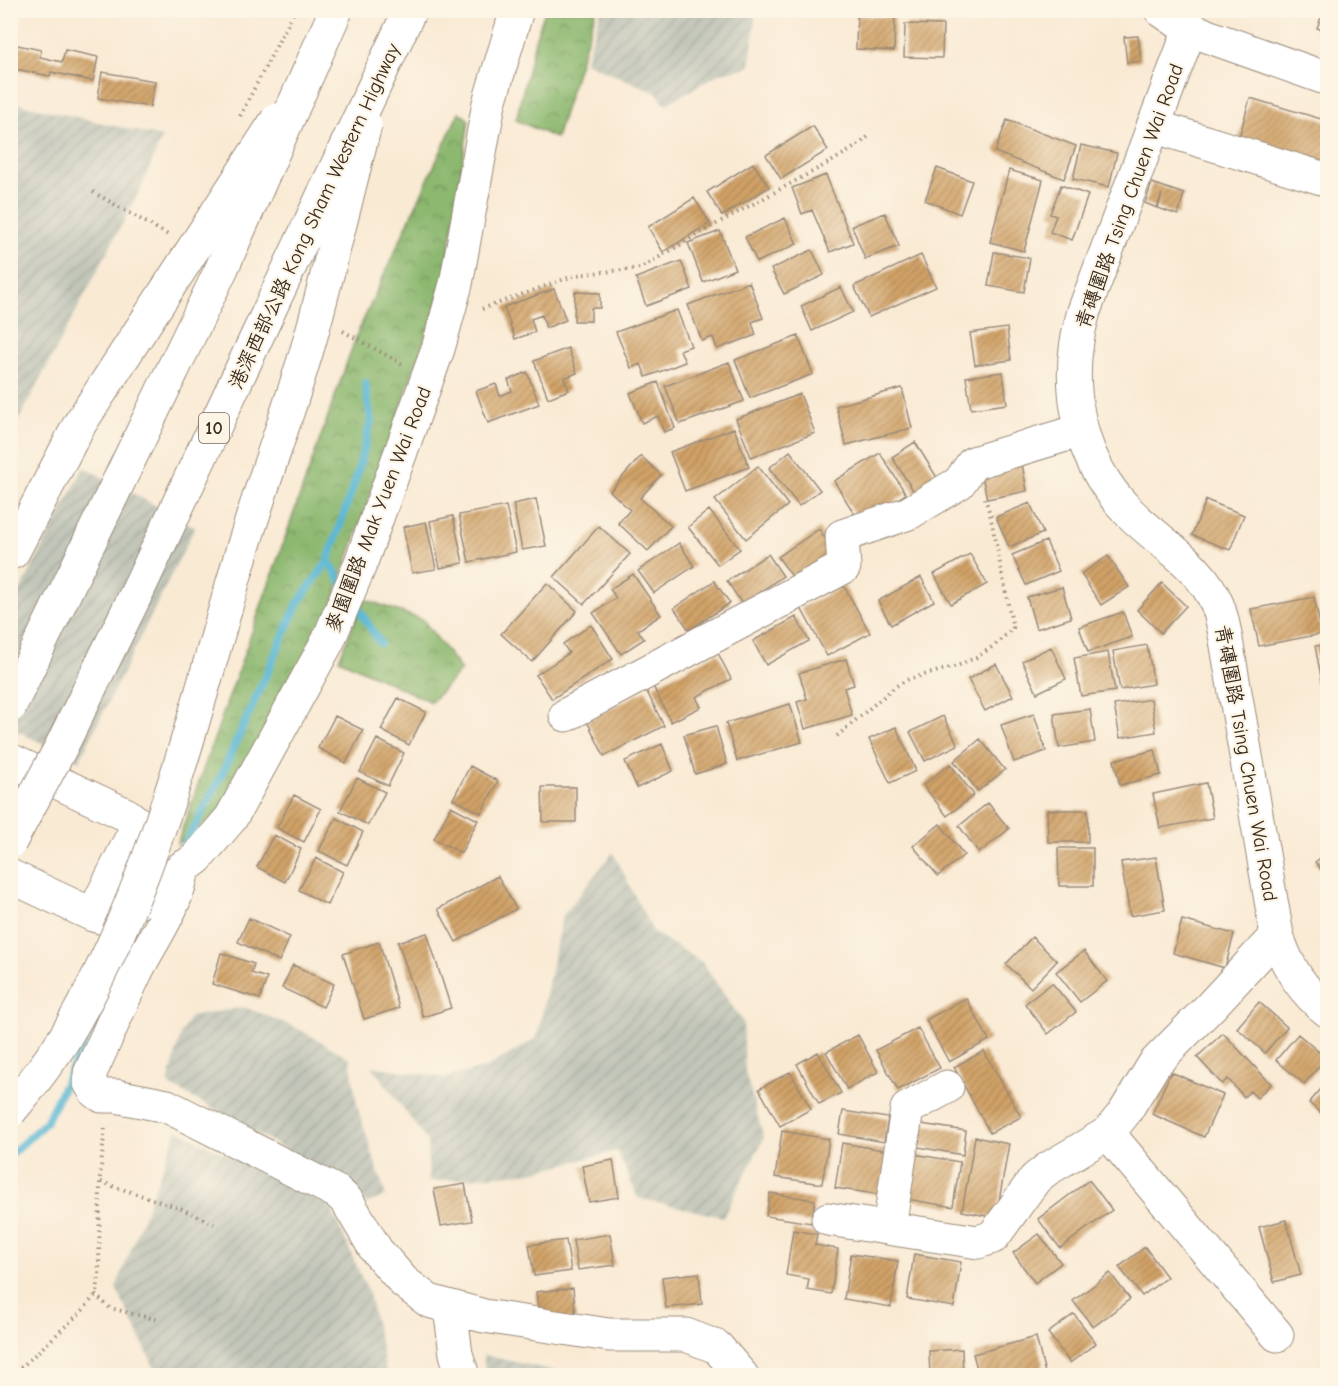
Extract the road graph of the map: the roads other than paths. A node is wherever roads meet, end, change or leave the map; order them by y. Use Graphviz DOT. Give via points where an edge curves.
graph roads {
  1 [pos="336,10"];
  2 [pos="410,10"];
  3 [pos="517,10"];
  4 [pos="1161,10"];
  5 [pos="1190,29"];
  6 [pos="312,67"];
  7 [pos="1328,79"];
  8 [pos="374,89"];
  9 [pos="1153,126"];
  10 [pos="1328,180"];
  11 [pos="1082,430"];
  12 [pos="13,552"];
  13 [pos="10,706"];
  14 [pos="566,715"];
  15 [pos="10,760"];
  16 [pos="10,842"];
  17 [pos="183,867"];
  18 [pos="10,876"];
  19 [pos="93,915"];
  20 [pos="1277,935"];
  21 [pos="1328,1011"];
  22 [pos="948,1087"];
  23 [pos="10,1111"];
  24 [pos="1108,1133"];
  25 [pos="828,1219"];
  26 [pos="889,1228"];
  27 [pos="450,1306"];
  28 [pos="1277,1335"];
  29 [pos="463,1376"];
  30 [pos="742,1376"];
  1 -- 6 [label="main road, bridge"];
  2 -- 8 [label="main road, 港深西部公路 Kong Sham Western Highway / 10, bridge"];
  3 -- 17 [label="main road, 麥園圍路 Mak Yuen Wai Road" via="489,103 456,284 438,349 360,565 328,641 231,818 208,847"];
  4 -- 5 [label="main road"];
  5 -- 7 [label="main road"];
  5 -- 9 [label="main road, 青磚圍路 Tsing Chuen Wai Road"];
  6 -- 12 [label="main road, bridge" via="79,425"];
  6 -- 13 [label="main road, bridge" via="221,270"];
  8 -- 16 [label="main road, 港深西部公路 Kong Sham Western Highway / 10, bridge" via="140,586"];
  8 -- 23 [label="main road, bridge" via="310,338 255,507 162,824 91,991 45,1066"];
  9 -- 10 [label="main road"];
  9 -- 11 [label="main road, 青磚圍路 Tsing Chuen Wai Road" via="1079,328 1074,380"];
  11 -- 14 [label="main road" via="973,463 959,483 909,513 842,536 844,567"];
  11 -- 20 [label="main road, 青磚圍路 Tsing Chuen Wai Road" via="1095,465 1116,497 1143,526 1191,566 1217,603"];
  15 -- 19 [label="main road" via="136,822"];
  17 -- 19 [label="main road, 麥園圍路 Mak Yuen Wai Road" via="118,917"];
  17 -- 27 [label="main road" via="181,884 90,1073 90,1083 102,1096 167,1106 337,1192 347,1200 376,1250 404,1282 429,1300"];
  18 -- 19 [label="main road, 麥園圍路 Mak Yuen Wai Road"];
  20 -- 21 [label="main road, 青磚圍路 Tsing Chuen Wai Road" via="1298,980"];
  20 -- 24 [label="main road" via="1155,1063"];
  22 -- 26 [label="main road" via="908,1108"];
  24 -- 26 [label="main road" via="1035,1179 993,1238 978,1242"];
  24 -- 28 [label="main road"];
  25 -- 26 [label="main road"];
  27 -- 29 [label="main road"];
  27 -- 30 [label="main road" via="484,1316 609,1335 686,1335 717,1347"];
}
